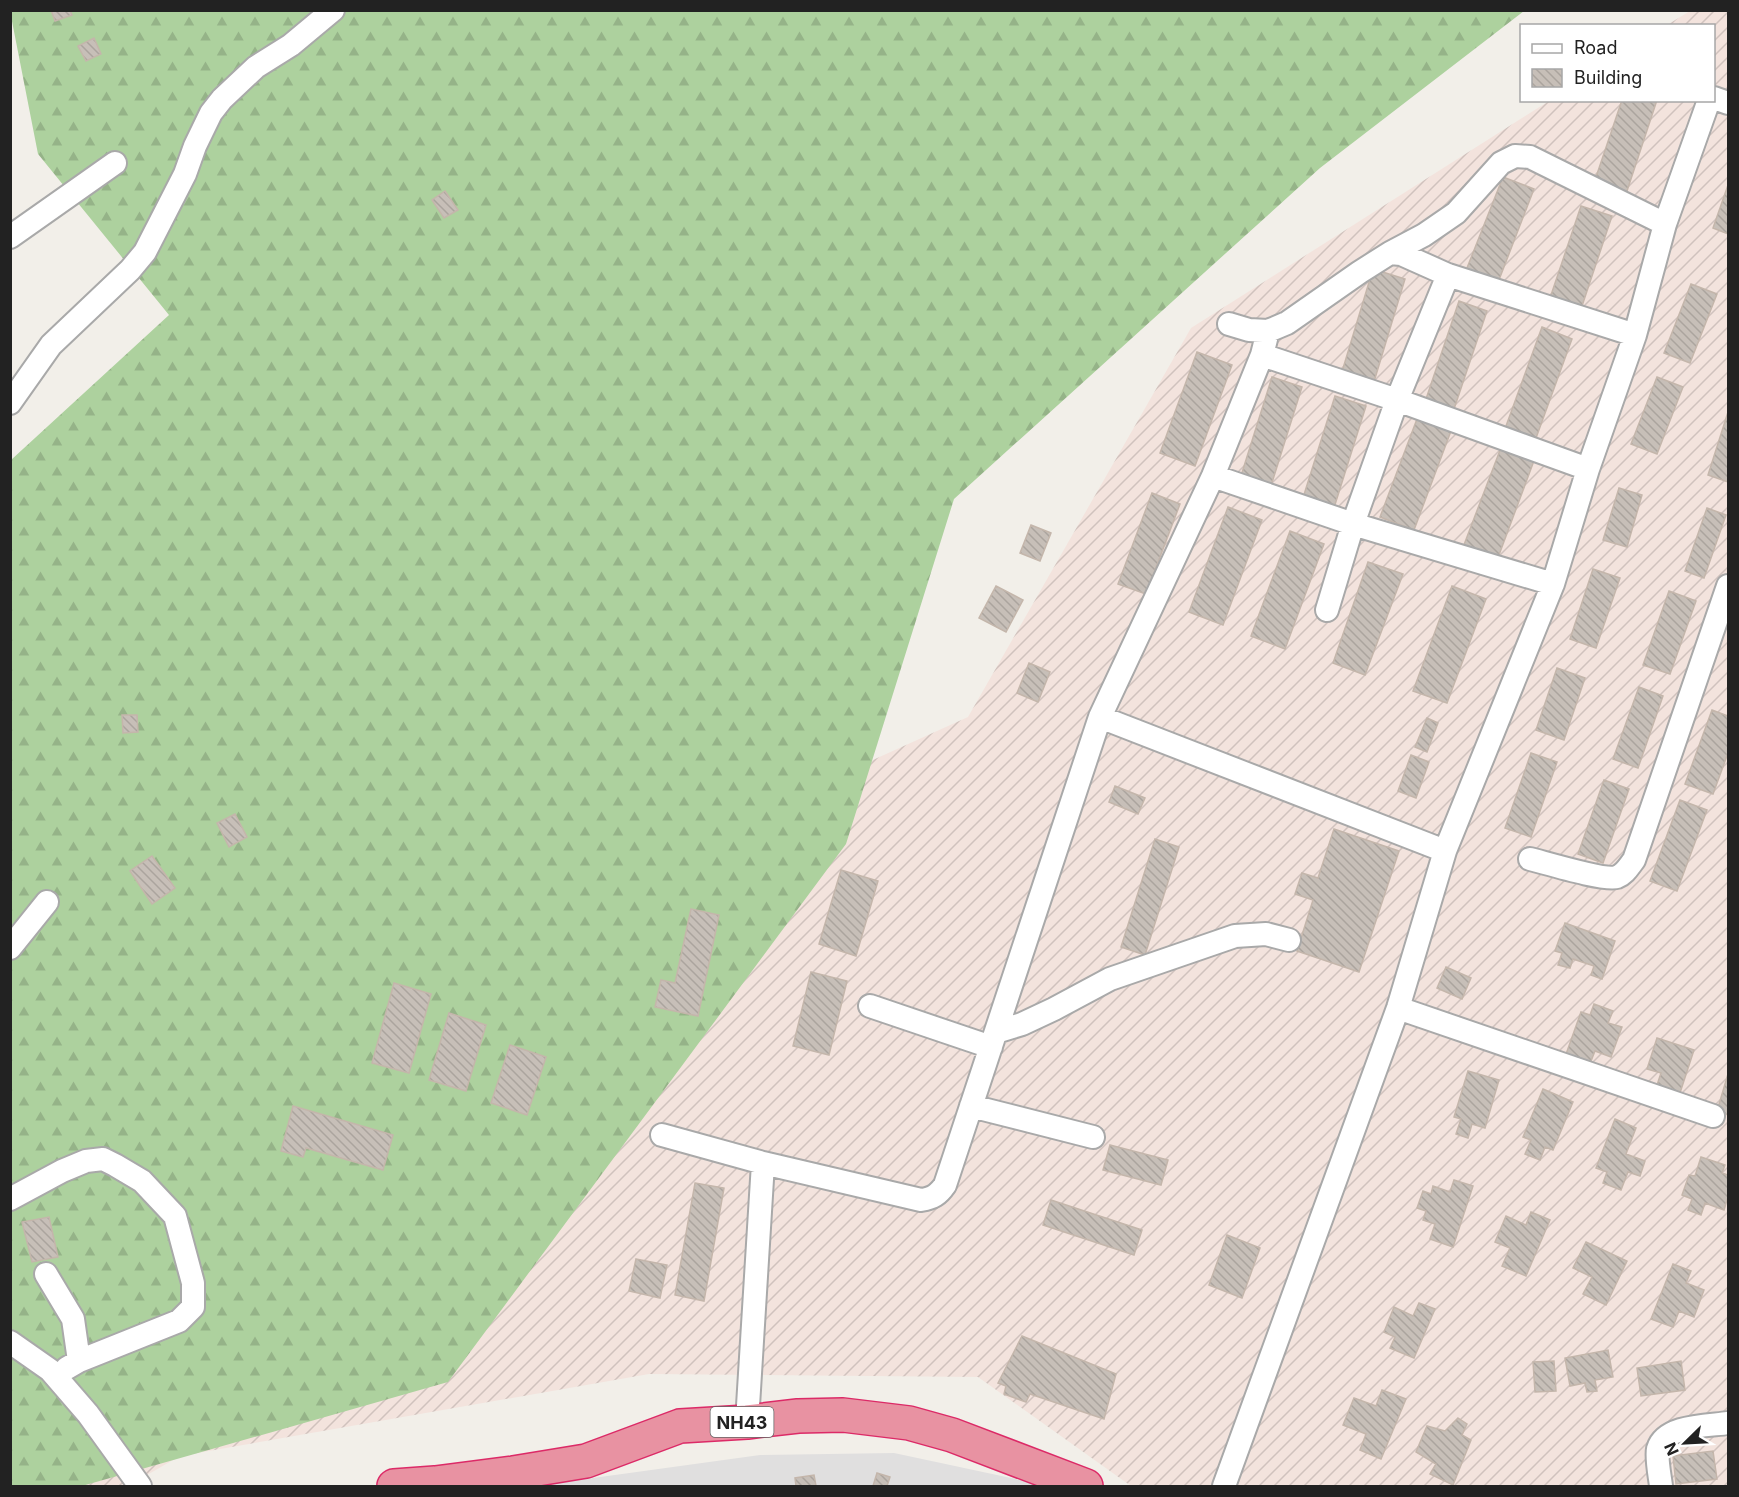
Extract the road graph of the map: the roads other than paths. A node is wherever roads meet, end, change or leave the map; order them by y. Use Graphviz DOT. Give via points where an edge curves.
graph roads {
  1 [pos="333,10"];
  2 [pos="1708,102"];
  3 [pos="115,163"];
  4 [pos="1665,224"];
  5 [pos="10,237"];
  6 [pos="1390,254"];
  7 [pos="1448,275"];
  8 [pos="1229,324"];
  9 [pos="1268,331"];
  10 [pos="1635,335"];
  11 [pos="1262,355"];
  12 [pos="1397,400"];
  13 [pos="10,403"];
  14 [pos="1588,469"];
  15 [pos="1213,476"];
  16 [pos="1353,524"];
  17 [pos="1553,584"];
  18 [pos="1728,586"];
  19 [pos="1327,610"];
  20 [pos="1100,717"];
  21 [pos="1445,851"];
  22 [pos="1530,859"];
  23 [pos="47,902"];
  24 [pos="1288,940"];
  25 [pos="10,948"];
  26 [pos="870,1006"];
  27 [pos="1398,1008"];
  28 [pos="994,1039"];
  29 [pos="971,1106"];
  30 [pos="1713,1116"];
  31 [pos="662,1135"];
  32 [pos="1093,1137"];
  33 [pos="763,1163"];
  34 [pos="10,1199"];
  35 [pos="46,1274"];
  36 [pos="16,1351"];
  37 [pos="79,1360"];
  38 [pos="56,1376"];
  39 [pos="747,1422"];
  40 [pos="1728,1423"];
  41 [pos="515,1480"];
  42 [pos="1068,1483"];
  43 [pos="140,1486"];
  44 [pos="394,1486"];
  45 [pos="1224,1486"];
  46 [pos="1661,1486"];
  1 -- 13 [label="street" via="291,45 256,67 222,99 211,113 145,252 51,345"];
  2 -- 4 [label="street"];
  3 -- 5 [label="street"];
  4 -- 6 [label="street" via="1530,157 1515,156 1500,163 1456,213"];
  4 -- 10 [label="street"];
  6 -- 7 [label="street" via="1401,254"];
  6 -- 9 [label="street" via="1287,323"];
  7 -- 10 [label="street"];
  7 -- 12 [label="street"];
  8 -- 9 [label="street"];
  9 -- 11 [label="street"];
  10 -- 14 [label="street"];
  11 -- 12 [label="street"];
  11 -- 15 [label="street"];
  12 -- 14 [label="street"];
  12 -- 16 [label="street"];
  14 -- 17 [label="street"];
  15 -- 16 [label="street"];
  15 -- 20 [label="street"];
  16 -- 17 [label="street"];
  16 -- 19 [label="street"];
  17 -- 21 [label="street"];
  18 -- 22 [label="street" via="1634,860 1616,878"];
  20 -- 21 [label="street"];
  20 -- 28 [label="street"];
  21 -- 27 [label="street"];
  23 -- 25 [label="street"];
  24 -- 28 [label="street" via="1266,934 1235,936 1110,979"];
  26 -- 28 [label="street"];
  27 -- 30 [label="street"];
  27 -- 45 [label="street"];
  28 -- 29 [label="street"];
  29 -- 32 [label="street"];
  29 -- 33 [label="street" via="945,1185 932,1198 921,1200"];
  31 -- 33 [label="street"];
  33 -- 39 [label="street"];
  34 -- 37 [label="street" via="62,1171 103,1159 142,1181 175,1216 193,1283 193,1307 179,1321"];
  35 -- 37 [label="street" via="73,1319"];
  36 -- 38 [label="street"];
  37 -- 38 [label="street"];
  38 -- 43 [label="street"];
  39 -- 41 [label="highway, NH43" via="680,1426 586,1461"];
  39 -- 42 [label="highway, NH43" via="843,1415 909,1424 952,1434"];
  40 -- 46 [label="street" via="1676,1430 1664,1438 1658,1451"];
  41 -- 44 [label="highway, NH43"];
}
